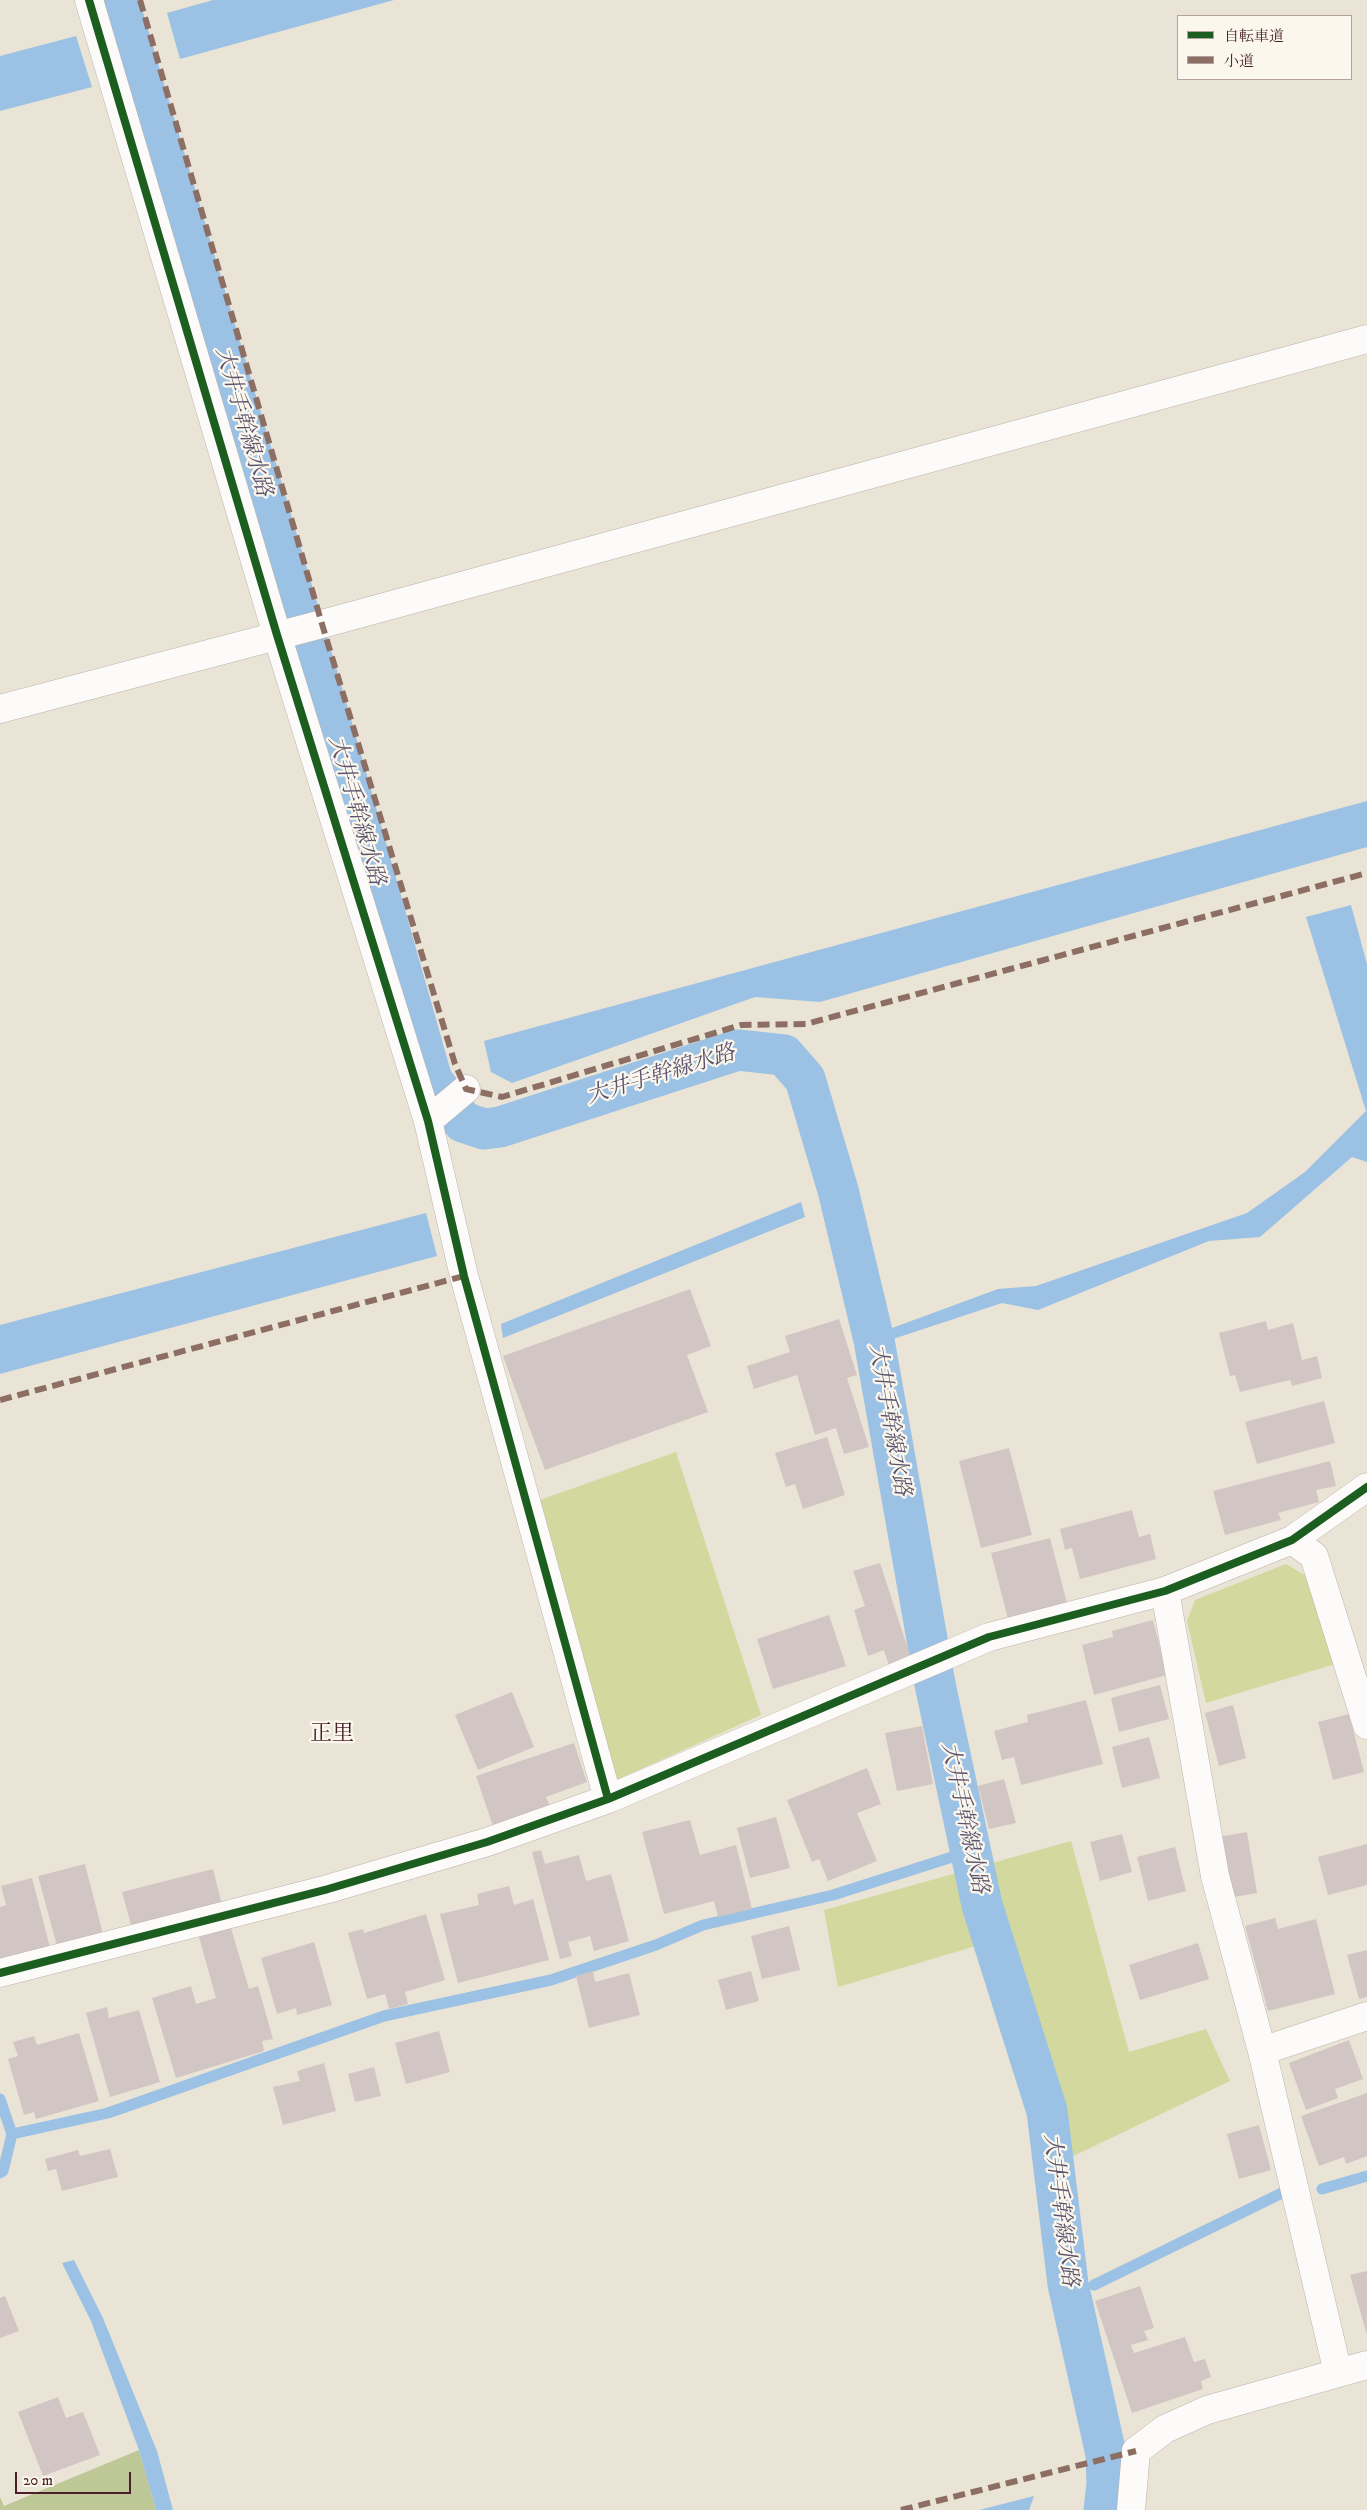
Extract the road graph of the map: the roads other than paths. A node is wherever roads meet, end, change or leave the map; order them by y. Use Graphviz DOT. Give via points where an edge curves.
graph roads {
  1 [pos="89,0"];
  2 [pos="1367,339"];
  3 [pos="277,635"];
  4 [pos="0,709"];
  5 [pos="466,1089"];
  6 [pos="428,1121"];
  7 [pos="1367,1487"];
  8 [pos="1292,1540"];
  9 [pos="1165,1591"];
  10 [pos="1367,1725"];
  11 [pos="608,1798"];
  12 [pos="0,1973"];
  13 [pos="1367,2016"];
  14 [pos="1262,2051"];
  15 [pos="1367,2364"];
  16 [pos="1338,2372"];
  17 [pos="1131,2510"];
  1 -- 3 [label="street"];
  2 -- 3 [label="street"];
  3 -- 4 [label="street"];
  3 -- 6 [label="street"];
  5 -- 6 [label="street"];
  6 -- 11 [label="street" via="467,1286"];
  7 -- 8 [label="street"];
  8 -- 9 [label="street"];
  8 -- 10 [label="street" via="1314,1556"];
  9 -- 11 [label="street" via="989,1638"];
  9 -- 14 [label="street" via="1215,1876"];
  11 -- 12 [label="street" via="487,1842 328,1889"];
  13 -- 14 [label="street"];
  14 -- 16 [label="street"];
  15 -- 16 [label="street"];
  16 -- 17 [label="street" via="1207,2410 1165,2429 1136,2451"];
}
